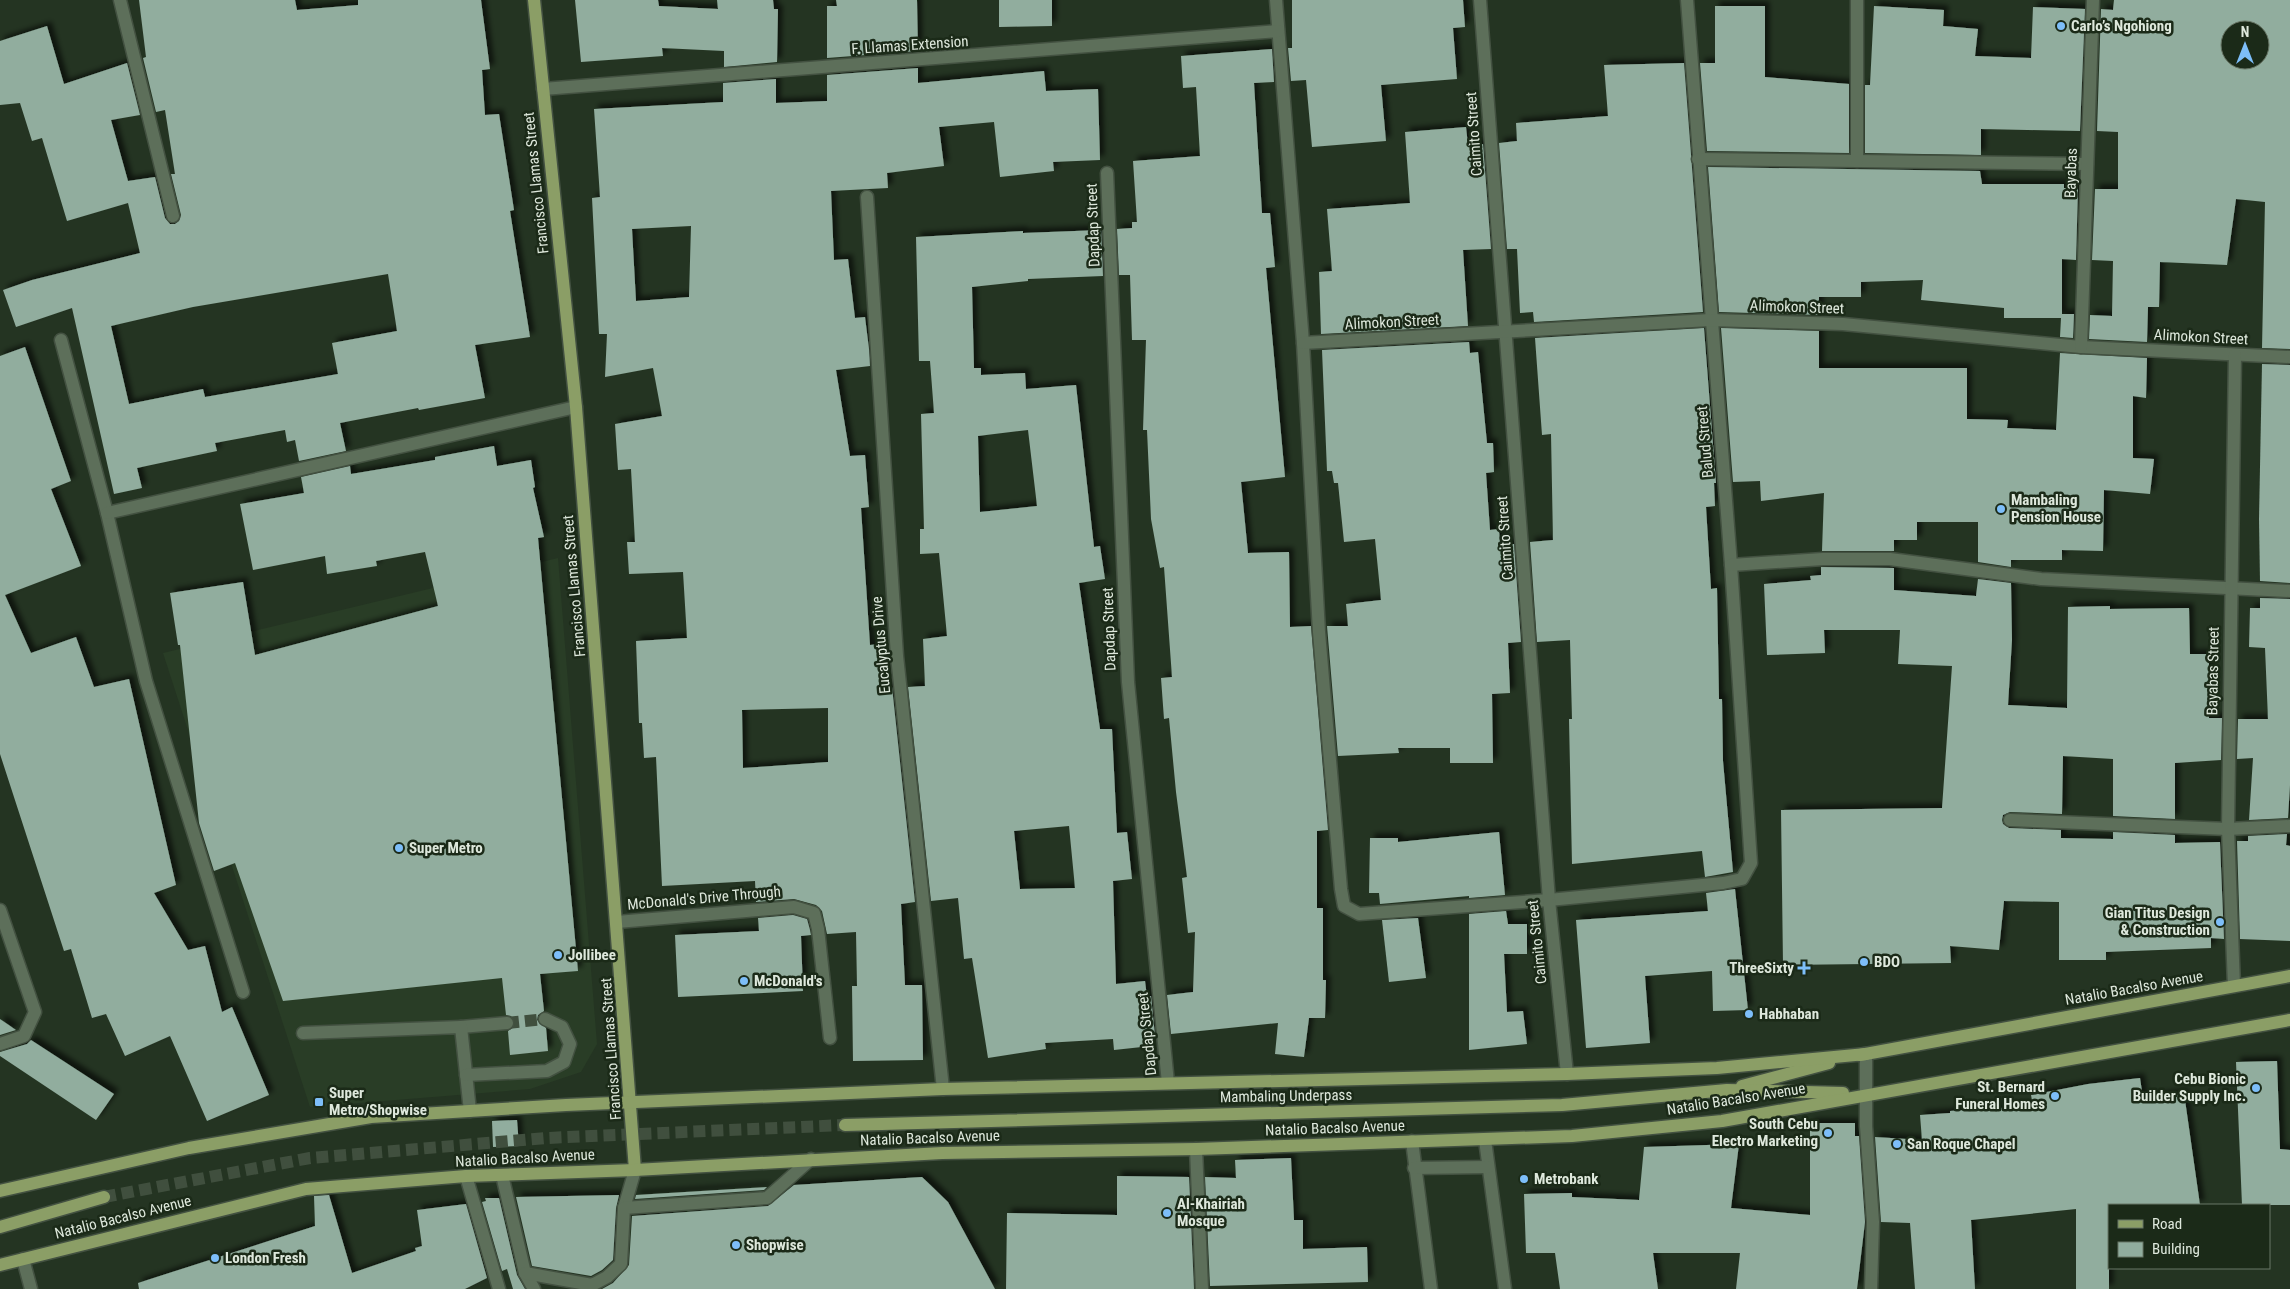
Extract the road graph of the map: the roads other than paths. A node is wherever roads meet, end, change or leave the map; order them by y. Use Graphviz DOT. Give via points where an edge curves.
graph roads {
  1 [pos="120,0"];
  2 [pos="534,0"];
  3 [pos="1276,0"];
  4 [pos="1480,0"];
  5 [pos="1687,0"];
  6 [pos="1857,0"];
  7 [pos="2094,0"];
  8 [pos="1278,31"];
  9 [pos="543,89"];
  10 [pos="1698,159"];
  11 [pos="1856,161"];
  12 [pos="2087,164"];
  13 [pos="1107,173"];
  14 [pos="867,197"];
  15 [pos="173,216"];
  16 [pos="1710,320"];
  17 [pos="1506,333"];
  18 [pos="61,340"];
  19 [pos="1303,343"];
  20 [pos="2081,346"];
  21 [pos="2235,355"];
  22 [pos="2290,356"];
  23 [pos="576,407"];
  24 [pos="107,513"];
  25 [pos="1731,565"];
  26 [pos="2230,590"];
  27 [pos="2290,592"];
  28 [pos="2010,820"];
  29 [pos="2290,826"];
  30 [pos="2228,829"];
  31 [pos="1549,900"];
  32 [pos="0,910"];
  33 [pos="617,922"];
  34 [pos="2290,976"];
  35 [pos="2234,986"];
  36 [pos="243,992"];
  37 [pos="545,1019"];
  38 [pos="2290,1020"];
  39 [pos="507,1023"];
  40 [pos="460,1027"];
  41 [pos="303,1034"];
  42 [pos="830,1038"];
  43 [pos="0,1044"];
  44 [pos="1866,1054"];
  45 [pos="1567,1074"];
  46 [pos="466,1075"];
  47 [pos="1168,1083"];
  48 [pos="943,1089"];
  49 [pos="1727,1090"];
  50 [pos="1868,1094"];
  51 [pos="631,1102"];
  52 [pos="470,1111"];
  53 [pos="845,1125"];
  54 [pos="1485,1140"];
  55 [pos="1412,1141"];
  56 [pos="1196,1149"];
  57 [pos="811,1159"];
  58 [pos="1488,1167"];
  59 [pos="1414,1168"];
  60 [pos="635,1170"];
  61 [pos="502,1175"];
  62 [pos="466,1176"];
  63 [pos="0,1191"];
  64 [pos="104,1197"];
  65 [pos="624,1208"];
  66 [pos="0,1227"];
  67 [pos="23,1259"];
  68 [pos="0,1264"];
  69 [pos="525,1273"];
  70 [pos="593,1287"];
  71 [pos="31,1289"];
  72 [pos="499,1289"];
  73 [pos="534,1289"];
  74 [pos="1202,1289"];
  75 [pos="1431,1289"];
  76 [pos="1505,1289"];
  77 [pos="1872,1289"];
  1 -- 15 [label="street"];
  2 -- 9 [label="main road, Francisco Llamas Street"];
  3 -- 8 [label="street"];
  4 -- 17 [label="street, Caimito Street"];
  5 -- 10 [label="street, Balud Street"];
  6 -- 11 [label="street"];
  7 -- 12 [label="street, Bayabas"];
  8 -- 9 [label="street, F. Llamas Extension"];
  8 -- 19 [label="street"];
  9 -- 23 [label="main road, Francisco Llamas Street"];
  10 -- 11 [label="street"];
  10 -- 16 [label="street, Balud Street"];
  11 -- 12 [label="street"];
  12 -- 20 [label="street, Bayabas"];
  13 -- 47 [label="street, Dapdap Street" via="1128,682"];
  14 -- 48 [label="street, Eucalyptus Drive" via="897,656"];
  16 -- 17 [label="street, Alimokon Street"];
  16 -- 20 [label="street, Alimokon Street" via="1843,324"];
  16 -- 25 [label="street, Balud Street"];
  17 -- 19 [label="street, Alimokon Street"];
  17 -- 31 [label="street, Caimito Street"];
  18 -- 24 [label="street"];
  19 -- 31 [label="street" via="1319,632 1344,906 1359,914"];
  20 -- 21 [label="street, Alimokon Street"];
  21 -- 22 [label="street, Alimokon Street"];
  21 -- 26 [label="street, Bayabas Street"];
  23 -- 24 [label="street"];
  23 -- 33 [label="main road, Francisco Llamas Street"];
  24 -- 36 [label="street" via="146,681"];
  25 -- 26 [label="street" via="1823,559 1890,559 2041,579"];
  25 -- 31 [label="street, Balud Street" via="1751,863 1742,879 1723,883"];
  26 -- 27 [label="street"];
  26 -- 30 [label="street, Bayabas Street"];
  28 -- 30 [label="street"];
  29 -- 30 [label="street"];
  30 -- 35 [label="street, Bayabas Street"];
  31 -- 45 [label="street, Caimito Street"];
  32 -- 43 [label="street" via="36,1012 24,1036"];
  33 -- 42 [label="street, McDonald's Drive Through" via="794,907 814,913"];
  33 -- 51 [label="main road, Francisco Llamas Street"];
  34 -- 35 [label="main road, Natalio Bacalso Avenue"];
  35 -- 44 [label="main road, Natalio Bacalso Avenue"];
  37 -- 46 [label="street" via="562,1027 570,1044 564,1062 547,1071"];
  38 -- 50 [label="main road, Natalio Bacalso Avenue"];
  39 -- 40 [label="street"];
  40 -- 41 [label="street"];
  40 -- 46 [label="street"];
  44 -- 45 [label="main road, Natalio Bacalso Avenue" via="1717,1068"];
  44 -- 49 [label="main road, Natalio Bacalso Avenue"];
  44 -- 50 [label="street"];
  45 -- 47 [label="main road, Natalio Bacalso Avenue"];
  46 -- 52 [label="street"];
  47 -- 48 [label="main road, Natalio Bacalso Avenue"];
  48 -- 51 [label="main road, Natalio Bacalso Avenue"];
  49 -- 50 [label="main road, Natalio Bacalso Avenue"];
  49 -- 53 [label="main road, Mambaling Underpass" via="1562,1105"];
  50 -- 54 [label="main road, Natalio Bacalso Avenue" via="1722,1121 1572,1136"];
  50 -- 77 [label="street" via="1866,1126 1873,1222"];
  51 -- 52 [label="main road, Natalio Bacalso Avenue"];
  51 -- 60 [label="main road, Francisco Llamas Street"];
  52 -- 63 [label="main road, Natalio Bacalso Avenue" via="371,1117 189,1148"];
  54 -- 55 [label="main road, Natalio Bacalso Avenue"];
  54 -- 58 [label="street"];
  55 -- 56 [label="main road, Natalio Bacalso Avenue"];
  55 -- 59 [label="street"];
  56 -- 57 [label="main road, Natalio Bacalso Avenue" via="942,1153"];
  56 -- 74 [label="street"];
  57 -- 60 [label="main road, Natalio Bacalso Avenue"];
  57 -- 65 [label="street" via="767,1198"];
  58 -- 59 [label="street"];
  58 -- 76 [label="street"];
  59 -- 75 [label="street"];
  60 -- 61 [label="main road, Natalio Bacalso Avenue"];
  60 -- 65 [label="street"];
  61 -- 62 [label="main road, Natalio Bacalso Avenue"];
  61 -- 69 [label="street"];
  62 -- 67 [label="main road, Natalio Bacalso Avenue" via="306,1189"];
  62 -- 72 [label="street"];
  64 -- 66 [label="main road"];
  65 -- 70 [label="street" via="621,1264"];
  67 -- 68 [label="main road, Natalio Bacalso Avenue"];
  67 -- 71 [label="street"];
  69 -- 70 [label="street"];
  69 -- 73 [label="street"];
}
